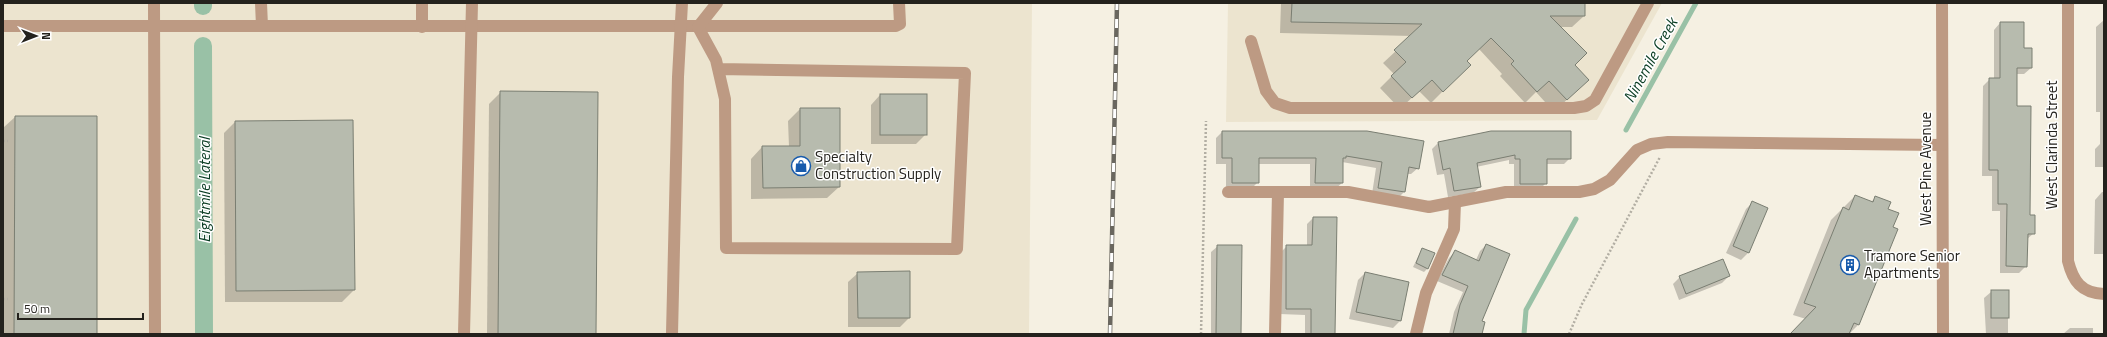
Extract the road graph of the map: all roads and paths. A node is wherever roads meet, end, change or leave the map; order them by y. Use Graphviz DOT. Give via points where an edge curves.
graph roads {
  1 [pos="154,3"];
  2 [pos="261,3"];
  3 [pos="422,3"];
  4 [pos="472,3"];
  5 [pos="682,3"];
  6 [pos="717,3"];
  7 [pos="899,3"];
  8 [pos="1648,3"];
  9 [pos="1942,3"];
  10 [pos="2068,3"];
  11 [pos="3,26"];
  12 [pos="154,26"];
  13 [pos="262,26"];
  14 [pos="422,27"];
  15 [pos="471,27"];
  16 [pos="682,27"];
  17 [pos="698,27"];
  18 [pos="1251,41"];
  19 [pos="718,69"];
  20 [pos="1206,121"];
  21 [pos="3,141"];
  22 [pos="8,141"];
  23 [pos="1668,142"];
  24 [pos="1942,145"];
  25 [pos="1228,192"];
  26 [pos="1278,192"];
  27 [pos="1455,202"];
  28 [pos="2104,294"];
  29 [pos="3,299"];
  30 [pos="8,299"];
  31 [pos="155,334"];
  32 [pos="464,334"];
  33 [pos="672,334"];
  34 [pos="1201,334"];
  35 [pos="1275,334"];
  36 [pos="1416,334"];
  37 [pos="1569,334"];
  38 [pos="1943,334"];
  1 -- 12 [label="street"];
  2 -- 13 [label="street"];
  3 -- 14 [label="street"];
  4 -- 15 [label="street"];
  5 -- 16 [label="street"];
  6 -- 17 [label="street"];
  7 -- 17 [label="street" via="900,24 896,26"];
  8 -- 18 [label="street" via="1595,100 1586,106 1574,108 1290,108 1275,103 1266,91"];
  9 -- 24 [label="street, West Pine Avenue"];
  10 -- 28 [label="street, West Clarinda Street" via="2068,261 2077,285"];
  11 -- 12 [label="street"];
  12 -- 13 [label="street"];
  12 -- 31 [label="street"];
  13 -- 14 [label="street"];
  14 -- 15 [label="street"];
  15 -- 16 [label="street"];
  15 -- 32 [label="street"];
  16 -- 17 [label="street"];
  16 -- 33 [label="street" via="678,77"];
  17 -- 19 [label="street" via="716,60"];
  19 -- 19 [label="street" via="725,99 726,248 957,249 965,73"];
  20 -- 34 [label="path"];
  21 -- 22 [label="path"];
  23 -- 24 [label="street"];
  23 -- 27 [label="street" via="1651,144 1637,150 1610,180 1594,189 1579,192 1506,192"];
  23 -- 37 [label="path" via="1582,304"];
  24 -- 38 [label="street, West Pine Avenue"];
  25 -- 26 [label="street"];
  26 -- 27 [label="street" via="1348,192 1429,207"];
  26 -- 35 [label="street"];
  27 -- 36 [label="street" via="1454,229 1426,293"];
  29 -- 30 [label="path"];
}
